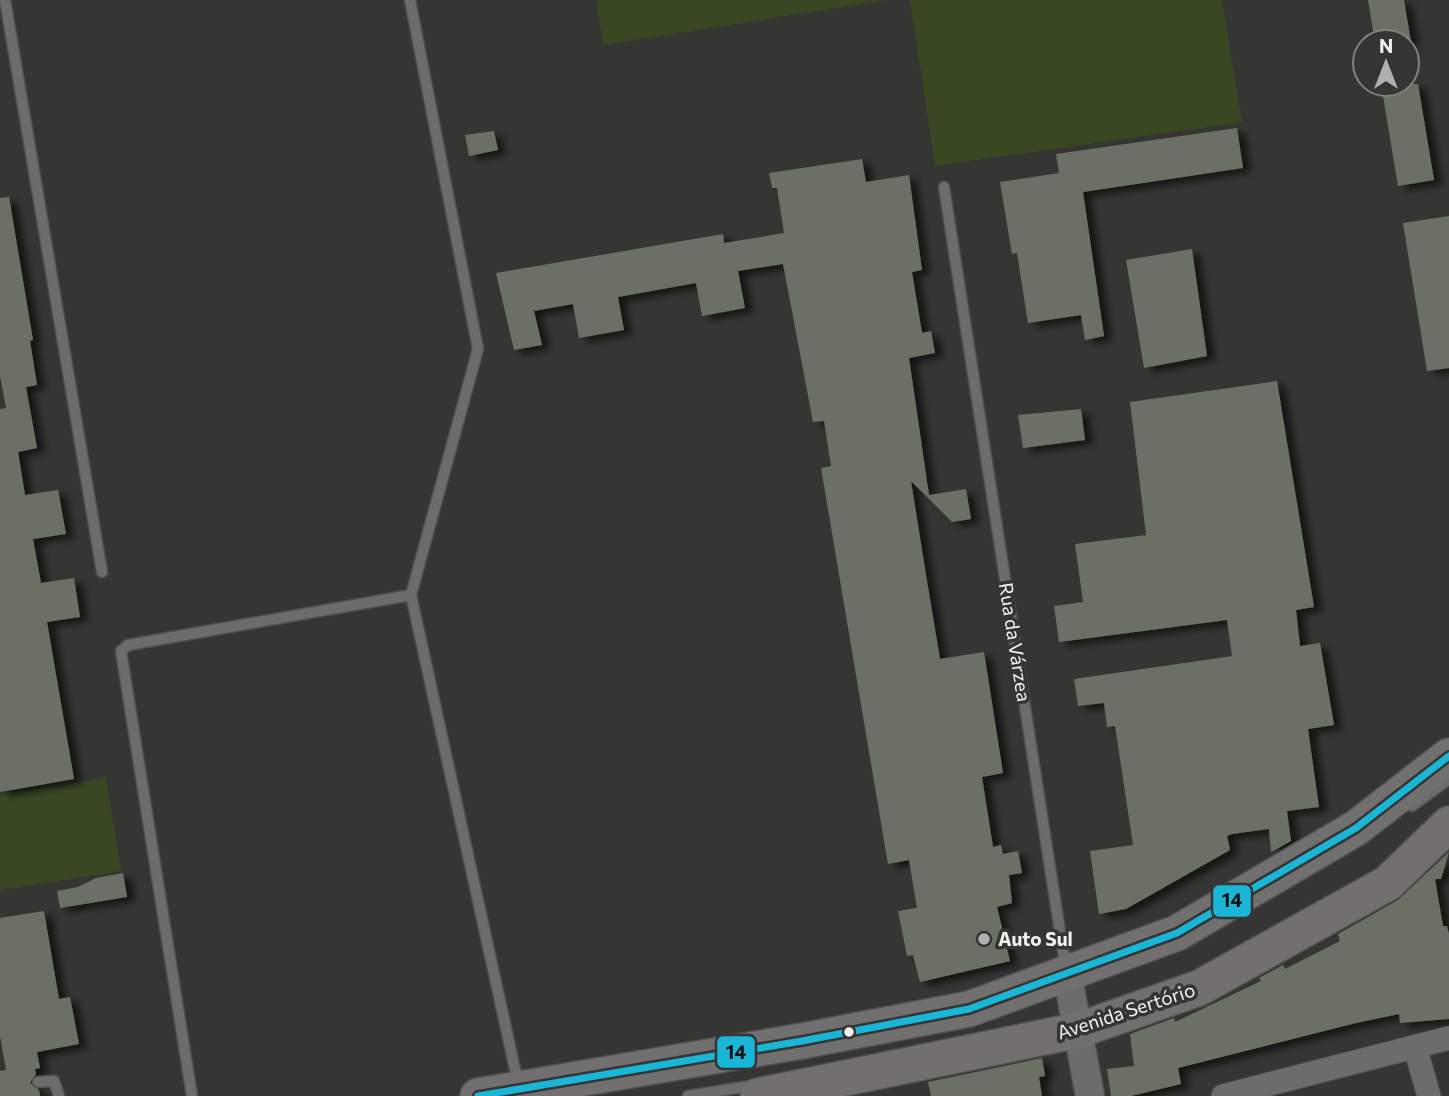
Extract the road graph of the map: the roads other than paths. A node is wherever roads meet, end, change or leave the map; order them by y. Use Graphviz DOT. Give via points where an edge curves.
graph roads {
  1 [pos="5,0"];
  2 [pos="410,0"];
  3 [pos="944,187"];
  4 [pos="103,572"];
  5 [pos="411,595"];
  6 [pos="1449,756"];
  7 [pos="1449,779"];
  8 [pos="1402,813"];
  9 [pos="1449,824"];
  10 [pos="1184,980"];
  11 [pos="1069,985"];
  12 [pos="1008,1008"];
  13 [pos="1078,1025"];
  14 [pos="1449,1038"];
  15 [pos="1415,1047"];
  16 [pos="38,1082"];
  17 [pos="533,1092"];
  18 [pos="58,1096"];
  19 [pos="192,1096"];
  20 [pos="478,1096"];
  21 [pos="688,1096"];
  22 [pos="758,1096"];
  23 [pos="1090,1096"];
  24 [pos="1223,1096"];
  25 [pos="1429,1096"];
  1 -- 4 [label="lane"];
  2 -- 5 [label="lane" via="478,349"];
  3 -- 11 [label="lane, Rua da Várzea"];
  5 -- 17 [label="lane"];
  5 -- 19 [label="lane" via="128,645 121,651"];
  6 -- 11 [label="main road" via="1356,828 1177,933"];
  7 -- 8 [label="lane"];
  9 -- 13 [label="main road, Avenida Sertório" via="1388,883 1303,932 1199,988"];
  10 -- 13 [label="lane"];
  11 -- 13 [label="street, Rua da Várzea"];
  11 -- 17 [label="main road" via="969,1009"];
  12 -- 17 [label="lane" via="971,1020 804,1053"];
  13 -- 21 [label="lane"];
  13 -- 22 [label="main road, Avenida Sertório"];
  13 -- 23 [label="street, Rua da Várzea"];
  14 -- 15 [label="street"];
  15 -- 24 [label="street"];
  15 -- 25 [label="street"];
  16 -- 18 [label="lane" via="54,1081"];
  17 -- 20 [label="main road"];
}
